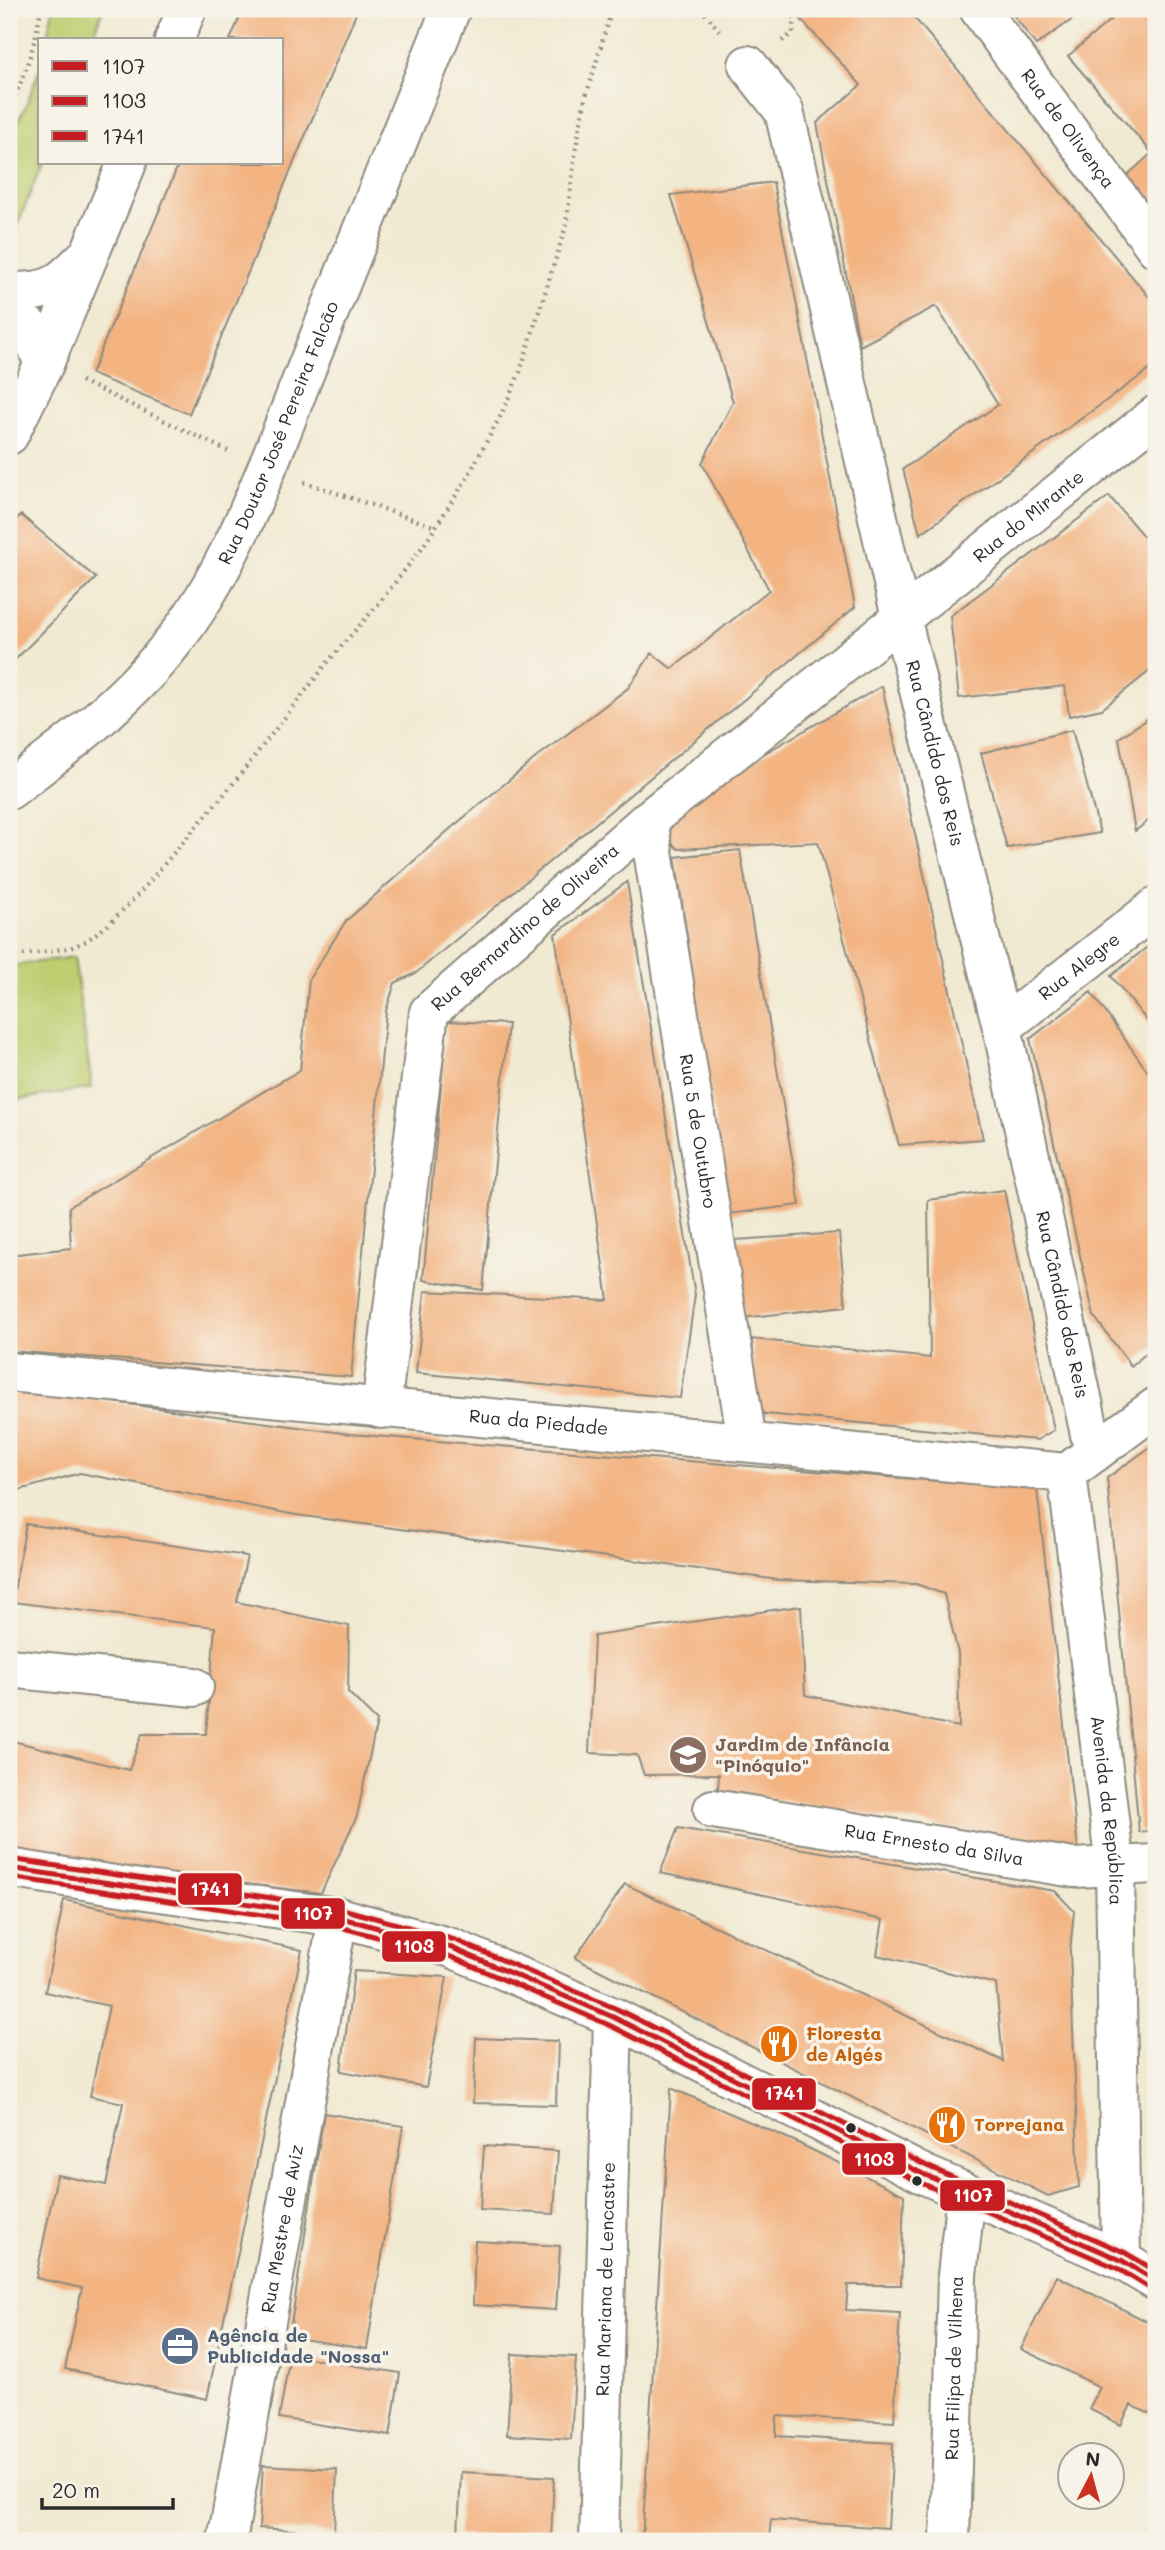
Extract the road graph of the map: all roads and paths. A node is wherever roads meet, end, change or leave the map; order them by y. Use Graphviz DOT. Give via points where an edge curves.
graph roads {
  1 [pos="41,9"];
  2 [pos="187,9"];
  3 [pos="452,9"];
  4 [pos="612,9"];
  5 [pos="979,9"];
  6 [pos="175,38"];
  7 [pos="748,65"];
  8 [pos="9,109"];
  9 [pos="127,164"];
  10 [pos="1156,248"];
  11 [pos="92,251"];
  12 [pos="9,292"];
  13 [pos="9,314"];
  14 [pos="44,364"];
  15 [pos="1156,415"];
  16 [pos="9,435"];
  17 [pos="901,617"];
  18 [pos="9,790"];
  19 [pos="648,820"];
  20 [pos="1156,907"];
  21 [pos="9,957"];
  22 [pos="1002,1027"];
  23 [pos="9,1372"];
  24 [pos="1156,1407"];
  25 [pos="382,1409"];
  26 [pos="747,1441"];
  27 [pos="1081,1463"];
  28 [pos="9,1668"];
  29 [pos="194,1687"];
  30 [pos="713,1809"];
  31 [pos="1156,1864"];
  32 [pos="1115,1867"];
  33 [pos="9,1868"];
  34 [pos="338,1917"];
  35 [pos="614,2017"];
  36 [pos="966,2194"];
  37 [pos="1121,2260"];
  38 [pos="1156,2281"];
  39 [pos="227,2541"];
  40 [pos="600,2541"];
  41 [pos="950,2541"];
  1 -- 8 [label="path" via="34,49"];
  2 -- 6 [label="street"];
  3 -- 18 [label="street, Rua Doutor José Pereira Falcão" via="257,490 223,562 171,645 142,677 84,731"];
  4 -- 21 [label="path" via="585,100 566,226 520,372 478,457 424,545 232,785 108,925 70,948"];
  5 -- 10 [label="street, Rua de Olivença"];
  7 -- 17 [label="street, Rua Cândido dos Reis" via="784,111"];
  9 -- 11 [label="street"];
  11 -- 12 [label="street" via="57,286 39,292"];
  11 -- 14 [label="street"];
  13 -- 14 [label="street" via="28,326"];
  14 -- 16 [label="street"];
  15 -- 17 [label="street, Rua do Mirante"];
  17 -- 19 [label="street, Rua Bernardino de Oliveira"];
  17 -- 22 [label="street, Rua Cândido dos Reis"];
  19 -- 25 [label="street, Rua Bernardino de Oliveira" via="429,1012"];
  19 -- 26 [label="street, Rua 5 de Outubro"];
  20 -- 22 [label="street, Rua Alegre"];
  22 -- 27 [label="street, Rua Cândido dos Reis"];
  23 -- 25 [label="street, Rua da Piedade"];
  24 -- 27 [label="street"];
  25 -- 26 [label="street, Rua da Piedade"];
  26 -- 27 [label="street, Rua da Piedade"];
  27 -- 32 [label="street, Avenida da República"];
  28 -- 29 [label="street"];
  30 -- 32 [label="street, Rua Ernesto da Silva" via="1074,1868"];
  31 -- 32 [label="street, Rua Ernesto da Silva"];
  32 -- 37 [label="street, Avenida da República"];
  33 -- 34 [label="street"];
  34 -- 35 [label="street" via="452,1948"];
  34 -- 39 [label="street, Rua Mestre de Aviz"];
  35 -- 36 [label="street"];
  35 -- 40 [label="street, Rua Mariana de Lencastre"];
  36 -- 37 [label="street"];
  36 -- 41 [label="street, Rua Filipa de Vilhena" via="957,2275"];
  37 -- 38 [label="street"];
}
